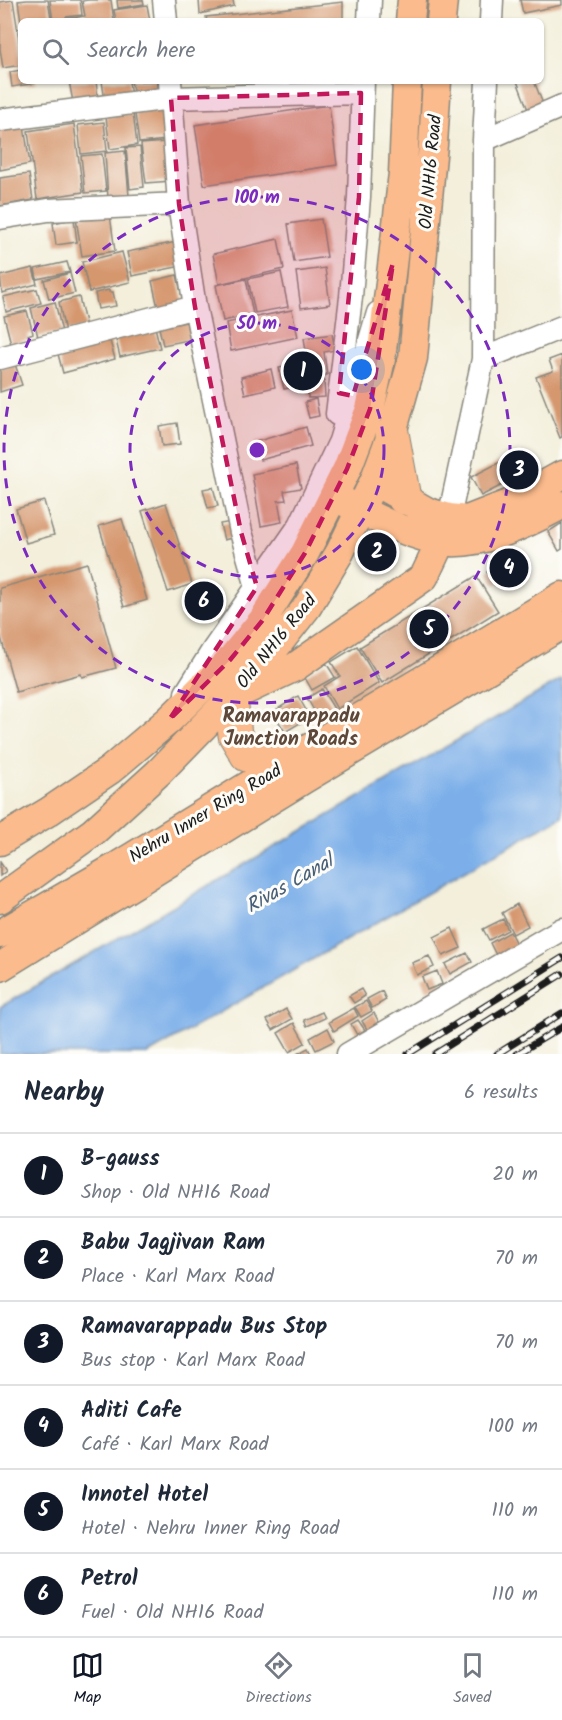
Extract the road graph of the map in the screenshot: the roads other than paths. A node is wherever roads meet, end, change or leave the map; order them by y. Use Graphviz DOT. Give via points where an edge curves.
graph roads {
  1 [pos="165,0"];
  2 [pos="370,0"];
  3 [pos="412,0"];
  4 [pos="443,0"];
  5 [pos="492,0"];
  6 [pos="166,18"];
  7 [pos="369,18"];
  8 [pos="410,18"];
  9 [pos="441,18"];
  10 [pos="491,18"];
  11 [pos="407,84"];
  12 [pos="437,84"];
  13 [pos="488,84"];
  14 [pos="362,87"];
  15 [pos="170,89"];
  16 [pos="562,106"];
  17 [pos="0,120"];
  18 [pos="484,140"];
  19 [pos="179,204"];
  20 [pos="0,218"];
  21 [pos="393,263"];
  22 [pos="195,307"];
  23 [pos="562,327"];
  24 [pos="0,358"];
  25 [pos="483,359"];
  26 [pos="392,433"];
  27 [pos="340,441"];
  28 [pos="348,469"];
  29 [pos="562,475"];
  30 [pos="374,480"];
  31 [pos="333,495"];
  32 [pos="404,498"];
  33 [pos="562,505"];
  34 [pos="359,510"];
  35 [pos="445,530"];
  36 [pos="257,587"];
  37 [pos="562,597"];
  38 [pos="562,625"];
  39 [pos="231,698"];
  40 [pos="169,720"];
  41 [pos="302,762"];
  42 [pos="0,842"];
  43 [pos="0,898"];
  44 [pos="562,928"];
  45 [pos="0,933"];
  46 [pos="0,967"];
  47 [pos="348,1054"];
  1 -- 6 [label="street"];
  2 -- 7 [label="street"];
  3 -- 8 [label="main road"];
  4 -- 9 [label="main road"];
  5 -- 10 [label="street"];
  11 -- 21 [label="main road, Old NH16 Road" via="403,173"];
  12 -- 26 [label="main road, Old NH16 Road" via="413,358"];
  13 -- 18 [label="street"];
  14 -- 15 [label="street"];
  14 -- 27 [label="street" via="359,197 336,428"];
  15 -- 17 [label="street"];
  15 -- 19 [label="street"];
  16 -- 18 [label="street"];
  18 -- 25 [label="street"];
  19 -- 20 [label="street" via="48,210"];
  19 -- 22 [label="street"];
  21 -- 27 [label="street"];
  21 -- 28 [label="main road, Old NH16 Road" via="381,359 370,409"];
  22 -- 24 [label="street"];
  22 -- 36 [label="street" via="240,532"];
  23 -- 25 [label="street"];
  25 -- 35 [label="street"];
  26 -- 30 [label="main road, Old NH16 Road"];
  26 -- 32 [label="highway"];
  27 -- 36 [label="street" via="300,525"];
  28 -- 30 [label="main road"];
  28 -- 31 [label="main road, Old NH16 Road"];
  29 -- 35 [label="main road" via="490,513"];
  30 -- 32 [label="main road"];
  30 -- 34 [label="main road, Old NH16 Road"];
  31 -- 34 [label="main road"];
  31 -- 40 [label="main road, Old NH16 Road" via="305,553 262,621 230,660"];
  32 -- 35 [label="main road" via="428,512"];
  33 -- 35 [label="main road" via="489,537"];
  34 -- 35 [label="main road" via="393,526"];
  34 -- 39 [label="main road, Old NH16 Road" via="308,607"];
  35 -- 39 [label="main road" via="424,578 295,667"];
  36 -- 40 [label="street"];
  37 -- 41 [label="main road, Nehru Inner Ring Road"];
  38 -- 41 [label="main road"];
  39 -- 41 [label="highway" via="235,735 247,755 269,763"];
  39 -- 43 [label="main road, Old NH16 Road" via="93,832"];
  40 -- 42 [label="main road, Old NH16 Road" via="110,770"];
  41 -- 45 [label="main road, Nehru Inner Ring Road"];
  41 -- 46 [label="main road, Nehru Inner Ring Road"];
  44 -- 47 [label="street"];
}
